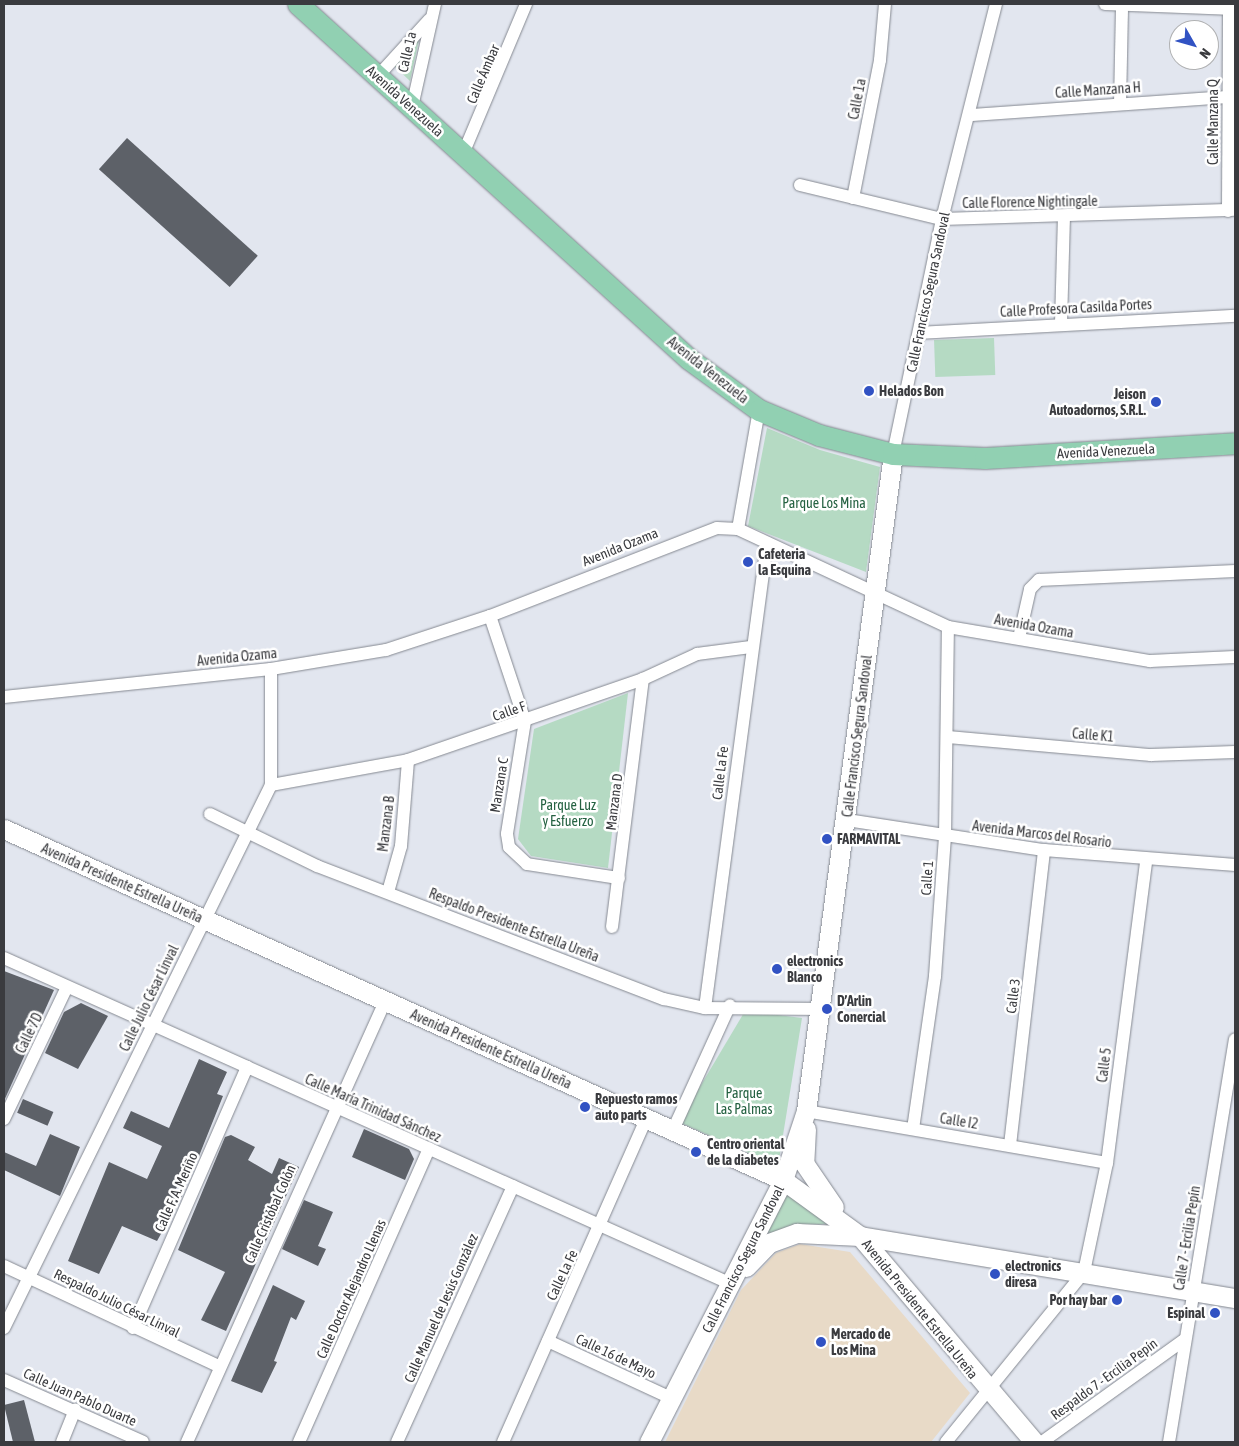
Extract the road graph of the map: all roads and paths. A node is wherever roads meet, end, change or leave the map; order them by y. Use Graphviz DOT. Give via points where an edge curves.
graph roads {
  1 [pos="298,4"];
  2 [pos="435,4"];
  3 [pos="526,4"];
  4 [pos="885,4"];
  5 [pos="996,4"];
  6 [pos="1105,4"];
  7 [pos="1122,6"];
  8 [pos="1231,7"];
  9 [pos="430,18"];
  10 [pos="378,76"];
  11 [pos="1228,97"];
  12 [pos="1120,104"];
  13 [pos="412,107"];
  14 [pos="971,115"];
  15 [pos="463,154"];
  16 [pos="800,185"];
  17 [pos="853,198"];
  18 [pos="1232,210"];
  19 [pos="1064,217"];
  20 [pos="942,219"];
  21 [pos="1235,316"];
  22 [pos="1061,323"];
  23 [pos="919,333"];
  24 [pos="759,410"];
  25 [pos="1235,443"];
  26 [pos="893,454"];
  27 [pos="738,529"];
  28 [pos="767,543"];
  29 [pos="1235,571"];
  30 [pos="875,593"];
  31 [pos="490,616"];
  32 [pos="948,627"];
  33 [pos="1018,638"];
  34 [pos="750,647"];
  35 [pos="1235,657"];
  36 [pos="271,669"];
  37 [pos="643,679"];
  38 [pos="4,697"];
  39 [pos="525,722"];
  40 [pos="948,737"];
  41 [pos="1235,752"];
  42 [pos="408,760"];
  43 [pos="271,785"];
  44 [pos="210,814"];
  45 [pos="847,820"];
  46 [pos="4,829"];
  47 [pos="248,836"];
  48 [pos="945,837"];
  49 [pos="1044,850"];
  50 [pos="1146,861"];
  51 [pos="1235,865"];
  52 [pos="620,878"];
  53 [pos="388,892"];
  54 [pos="204,920"];
  55 [pos="612,927"];
  56 [pos="4,958"];
  57 [pos="67,987"];
  58 [pos="385,1001"];
  59 [pos="730,1005"];
  60 [pos="705,1008"];
  61 [pos="821,1009"];
  62 [pos="153,1025"];
  63 [pos="1235,1039"];
  64 [pos="247,1067"];
  65 [pos="334,1107"];
  66 [pos="806,1111"];
  67 [pos="4,1119"];
  68 [pos="646,1120"];
  69 [pos="914,1129"];
  70 [pos="673,1130"];
  71 [pos="1010,1145"];
  72 [pos="429,1149"];
  73 [pos="1107,1163"];
  74 [pos="783,1180"];
  75 [pos="513,1186"];
  76 [pos="602,1226"];
  77 [pos="860,1236"];
  78 [pos="4,1266"];
  79 [pos="1084,1272"];
  80 [pos="28,1276"];
  81 [pos="731,1284"];
  82 [pos="1194,1291"];
  83 [pos="1235,1298"];
  84 [pos="4,1328"];
  85 [pos="133,1328"];
  86 [pos="1184,1340"];
  87 [pos="548,1341"];
  88 [pos="218,1366"];
  89 [pos="4,1380"];
  90 [pos="988,1391"];
  91 [pos="671,1398"];
  92 [pos="75,1409"];
  93 [pos="62,1442"];
  94 [pos="143,1442"];
  95 [pos="187,1442"];
  96 [pos="300,1442"];
  97 [pos="397,1442"];
  98 [pos="503,1442"];
  99 [pos="649,1442"];
  100 [pos="946,1442"];
  101 [pos="1034,1442"];
  102 [pos="1042,1442"];
  103 [pos="1169,1442"];
  1 -- 10 [label="main road, Avenida Venezuela"];
  2 -- 9 [label="street, Calle 1a"];
  3 -- 15 [label="street, Calle Ámbar" via="494,89"];
  4 -- 17 [label="street, Calle 1a" via="880,60"];
  5 -- 14 [label="street, Calle Francisco Segura Sandoval"];
  6 -- 7 [label="street"];
  7 -- 8 [label="street"];
  7 -- 12 [label="street"];
  8 -- 11 [label="street, Calle Manzana Q"];
  9 -- 10 [label="street"];
  9 -- 13 [label="street, Calle 1a"];
  10 -- 13 [label="main road, Avenida Venezuela"];
  11 -- 12 [label="street, Calle Manzana H"];
  11 -- 18 [label="street, Calle Manzana Q"];
  12 -- 14 [label="street, Calle Manzana H"];
  13 -- 15 [label="main road, Avenida Venezuela"];
  14 -- 20 [label="street, Calle Francisco Segura Sandoval"];
  15 -- 24 [label="main road, Avenida Venezuela" via="689,359"];
  16 -- 17 [label="street, Calle Florence Nightingale"];
  17 -- 20 [label="street, Calle Florence Nightingale"];
  18 -- 19 [label="street, Calle Florence Nightingale"];
  19 -- 20 [label="street, Calle Florence Nightingale"];
  19 -- 22 [label="street"];
  20 -- 23 [label="street, Calle Francisco Segura Sandoval"];
  21 -- 22 [label="street, Calle Profesora Casilda Portes"];
  22 -- 23 [label="street, Calle Profesora Casilda Portes"];
  23 -- 26 [label="street, Calle Francisco Segura Sandoval"];
  24 -- 26 [label="main road, Avenida Venezuela" via="819,435"];
  24 -- 27 [label="street"];
  25 -- 26 [label="main road, Avenida Venezuela" via="985,458"];
  26 -- 30 [label="main road, Calle Francisco Segura Sandoval"];
  27 -- 28 [label="street, Avenida Ozama"];
  27 -- 31 [label="street, Avenida Ozama" via="717,528 684,538"];
  28 -- 30 [label="street, Avenida Ozama"];
  28 -- 34 [label="street, Calle La Fe"];
  29 -- 33 [label="street" via="1039,580 1030,589"];
  30 -- 32 [label="street, Avenida Ozama"];
  30 -- 45 [label="main road, Calle Francisco Segura Sandoval"];
  31 -- 36 [label="street, Avenida Ozama" via="386,650"];
  31 -- 39 [label="street, Manzana C"];
  32 -- 33 [label="street, Avenida Ozama"];
  32 -- 40 [label="street, Calle 1"];
  33 -- 35 [label="street, Avenida Ozama" via="1150,661"];
  34 -- 37 [label="street, Calle F" via="697,654"];
  34 -- 60 [label="street, Calle La Fe"];
  36 -- 38 [label="street, Avenida Ozama"];
  36 -- 43 [label="street, Calle Julio César Linval"];
  37 -- 39 [label="street, Calle F"];
  37 -- 52 [label="street, Manzana D"];
  39 -- 42 [label="street, Calle F"];
  39 -- 52 [label="street, Manzana C" via="507,834 509,847 527,864"];
  40 -- 41 [label="street, Calle K1" via="1151,755"];
  40 -- 48 [label="street, Calle 1"];
  42 -- 43 [label="street, Calle F"];
  42 -- 53 [label="street, Manzana B" via="401,846"];
  43 -- 47 [label="street, Calle Julio César Linval"];
  44 -- 47 [label="street, Respaldo Presidente Estrella Ureña"];
  45 -- 48 [label="street, Avenida Marcos del Rosario"];
  45 -- 61 [label="main road, Calle Francisco Segura Sandoval"];
  46 -- 54 [label="main road, Avenida Presidente Estrella Ureña"];
  47 -- 53 [label="street, Respaldo Presidente Estrella Ureña"];
  47 -- 54 [label="street, Calle Julio César Linval"];
  48 -- 49 [label="street, Avenida Marcos del Rosario"];
  48 -- 69 [label="street, Calle 1" via="935,976"];
  49 -- 50 [label="street, Avenida Marcos del Rosario"];
  49 -- 71 [label="street, Calle 3"];
  50 -- 51 [label="street, Avenida Marcos del Rosario"];
  50 -- 73 [label="street, Calle 5"];
  52 -- 55 [label="street, Manzana D"];
  53 -- 60 [label="street, Respaldo Presidente Estrella Ureña" via="664,999"];
  54 -- 58 [label="main road, Avenida Presidente Estrella Ureña"];
  54 -- 62 [label="street, Calle Julio César Linval"];
  56 -- 57 [label="street, Calle María Trinidad Sánchez"];
  57 -- 62 [label="street, Calle María Trinidad Sánchez"];
  57 -- 67 [label="street, Calle 7D"];
  58 -- 65 [label="street, Calle Cristóbal Colón"];
  58 -- 68 [label="main road, Avenida Presidente Estrella Ureña"];
  59 -- 60 [label="street, Respaldo Presidente Estrella Ureña"];
  59 -- 61 [label="street, Respaldo Presidente Estrella Ureña"];
  59 -- 70 [label="street"];
  61 -- 66 [label="main road, Calle Francisco Segura Sandoval"];
  62 -- 64 [label="street, Calle María Trinidad Sánchez"];
  62 -- 80 [label="street, Calle Julio César Linval"];
  63 -- 82 [label="street, Calle 7 - Ercilia Pepín"];
  64 -- 65 [label="street, Calle María Trinidad Sánchez"];
  64 -- 85 [label="street, Calle F. A. Meriño"];
  65 -- 72 [label="street, Calle María Trinidad Sánchez"];
  65 -- 88 [label="street, Calle Cristóbal Colón"];
  66 -- 69 [label="street, Calle I2"];
  66 -- 74 [label="main road, Calle Francisco Segura Sandoval"];
  66 -- 77 [label="main road" via="804,1163 818,1188"];
  68 -- 70 [label="main road, Avenida Presidente Estrella Ureña"];
  68 -- 76 [label="street, Calle La Fe"];
  69 -- 71 [label="street, Calle I2"];
  70 -- 74 [label="main road, Avenida Presidente Estrella Ureña"];
  71 -- 73 [label="street, Calle I2"];
  72 -- 75 [label="street, Calle María Trinidad Sánchez"];
  72 -- 96 [label="street, Calle Doctor Alejandro Llenas"];
  73 -- 79 [label="street, Calle 5"];
  74 -- 77 [label="main road, Avenida Presidente Estrella Ureña"];
  74 -- 81 [label="main road, Calle Francisco Segura Sandoval"];
  75 -- 76 [label="street, Calle María Trinidad Sánchez"];
  75 -- 97 [label="street, Calle Manuel de Jesús González"];
  76 -- 81 [label="street, Calle María Trinidad Sánchez"];
  76 -- 87 [label="street, Calle La Fe"];
  77 -- 79 [label="main road"];
  77 -- 81 [label="main road" via="797,1234 769,1243"];
  77 -- 90 [label="main road, Avenida Presidente Estrella Ureña"];
  78 -- 80 [label="street, Respaldo Julio César Linval"];
  79 -- 82 [label="main road"];
  79 -- 90 [label="street"];
  80 -- 84 [label="street, Calle Julio César Linval"];
  80 -- 85 [label="street, Respaldo Julio César Linval"];
  81 -- 91 [label="main road, Calle Francisco Segura Sandoval"];
  82 -- 83 [label="main road"];
  82 -- 86 [label="street, Calle 7 - Ercilia Pepín"];
  85 -- 88 [label="street, Respaldo Julio César Linval"];
  86 -- 102 [label="street, Respaldo 7 - Ercilia Pepín"];
  86 -- 103 [label="street, Calle 7 - Ercilia Pepín"];
  87 -- 91 [label="street, Calle 16 de Mayo"];
  87 -- 98 [label="street, Calle La Fe"];
  88 -- 95 [label="street, Calle Cristóbal Colón"];
  89 -- 92 [label="street, Calle Juan Pablo Duarte"];
  90 -- 100 [label="street"];
  90 -- 101 [label="main road, Avenida Presidente Estrella Ureña"];
  91 -- 99 [label="main road, Calle Francisco Segura Sandoval"];
  92 -- 93 [label="street"];
  92 -- 94 [label="street, Calle Juan Pablo Duarte"];
}
